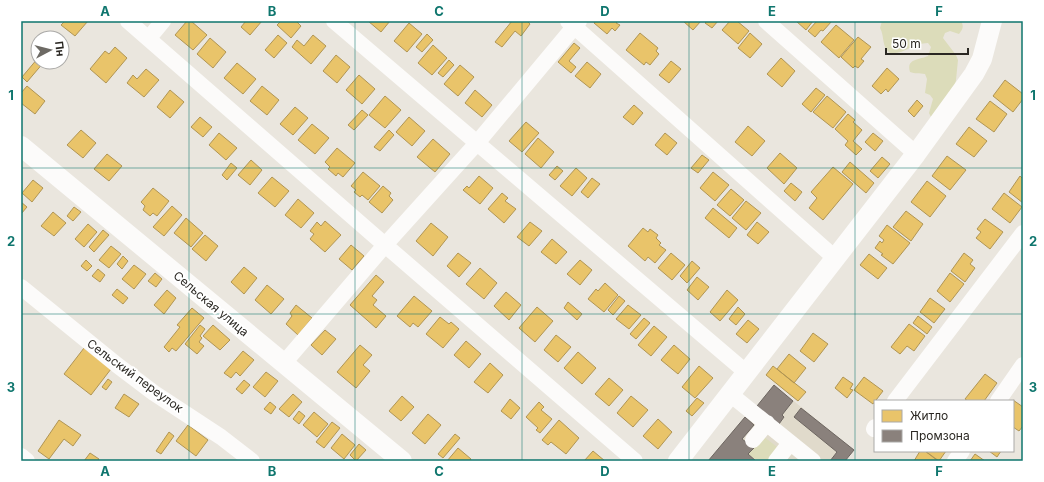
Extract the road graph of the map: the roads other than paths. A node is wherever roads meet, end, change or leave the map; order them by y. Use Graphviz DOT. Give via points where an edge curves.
graph roads {
  1 [pos="128,21"];
  2 [pos="163,21"];
  3 [pos="334,21"];
  4 [pos="766,21"];
  5 [pos="992,21"];
  6 [pos="574,23"];
  7 [pos="148,38"];
  8 [pos="477,143"];
  9 [pos="21,146"];
  10 [pos="916,154"];
  11 [pos="1023,233"];
  12 [pos="385,245"];
  13 [pos="835,258"];
  14 [pos="21,287"];
  15 [pos="284,363"];
  16 [pos="1023,365"];
  17 [pos="747,373"];
  18 [pos="730,394"];
  19 [pos="896,400"];
  20 [pos="999,400"];
  21 [pos="767,423"];
  22 [pos="753,440"];
  23 [pos="790,443"];
  24 [pos="961,452"];
  25 [pos="21,456"];
  26 [pos="27,461"];
  27 [pos="252,461"];
  28 [pos="402,461"];
  29 [pos="635,461"];
  30 [pos="678,461"];
  31 [pos="776,461"];
  32 [pos="813,461"];
  33 [pos="955,461"];
  1 -- 7 [label="street"];
  2 -- 7 [label="street"];
  3 -- 8 [label="street"];
  4 -- 10 [label="street"];
  5 -- 10 [label="main road" via="982,60"];
  6 -- 8 [label="street"];
  6 -- 13 [label="street"];
  7 -- 12 [label="street"];
  8 -- 12 [label="street"];
  8 -- 17 [label="street"];
  9 -- 15 [label="main road, Сельская улица"];
  10 -- 13 [label="main road"];
  11 -- 19 [label="street"];
  12 -- 15 [label="street"];
  12 -- 29 [label="street"];
  13 -- 17 [label="main road"];
  14 -- 27 [label="street, Сельский переулок" via="154,393 222,436"];
  15 -- 28 [label="main road, Сельская улица"];
  16 -- 20 [label="street"];
  17 -- 18 [label="main road"];
  18 -- 21 [label="street"];
  18 -- 30 [label="main road"];
  21 -- 22 [label="street"];
  21 -- 23 [label="street"];
  23 -- 31 [label="street"];
  23 -- 32 [label="street"];
  24 -- 33 [label="street"];
  25 -- 26 [label="street"];
}
